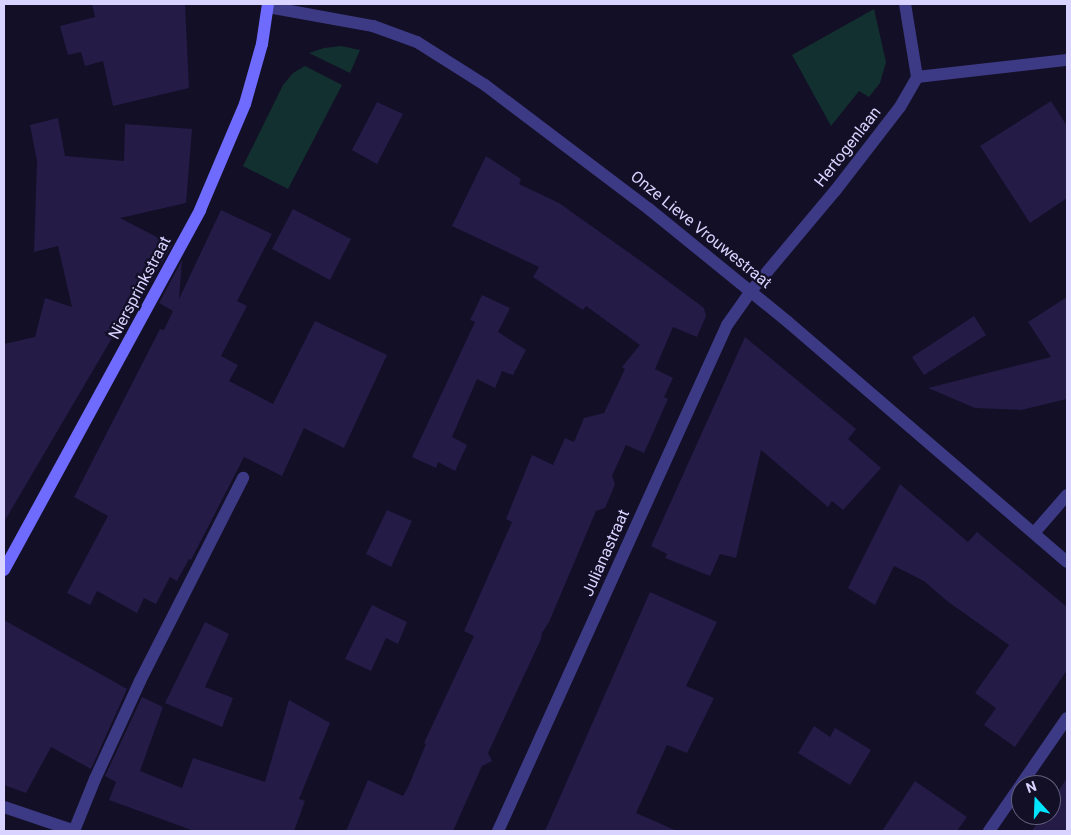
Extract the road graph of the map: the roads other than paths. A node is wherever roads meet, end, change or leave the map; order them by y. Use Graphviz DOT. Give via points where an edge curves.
graph roads {
  1 [pos="905,4"];
  2 [pos="268,5"];
  3 [pos="1067,60"];
  4 [pos="917,77"];
  5 [pos="751,291"];
  6 [pos="243,478"];
  7 [pos="1067,495"];
  8 [pos="1034,533"];
  9 [pos="1067,562"];
  10 [pos="4,570"];
  11 [pos="1067,718"];
  12 [pos="4,806"];
  13 [pos="74,831"];
  14 [pos="498,831"];
  15 [pos="989,831"];
  1 -- 4 [label="street"];
  2 -- 5 [label="street, Onze Lieve Vrouwestraat" via="373,26 416,42 485,85 549,132"];
  2 -- 10 [label="main road, Niersprinkstraat" via="262,44 245,104 200,210"];
  3 -- 4 [label="street"];
  4 -- 5 [label="street, Hertogenlaan" via="900,108"];
  5 -- 8 [label="street, Onze Lieve Vrouwestraat"];
  5 -- 14 [label="street, Julianastraat" via="727,325"];
  6 -- 13 [label="street" via="140,681"];
  7 -- 8 [label="street"];
  8 -- 9 [label="street, Onze Lieve Vrouwestraat"];
  11 -- 15 [label="street"];
  12 -- 13 [label="street"];
}
